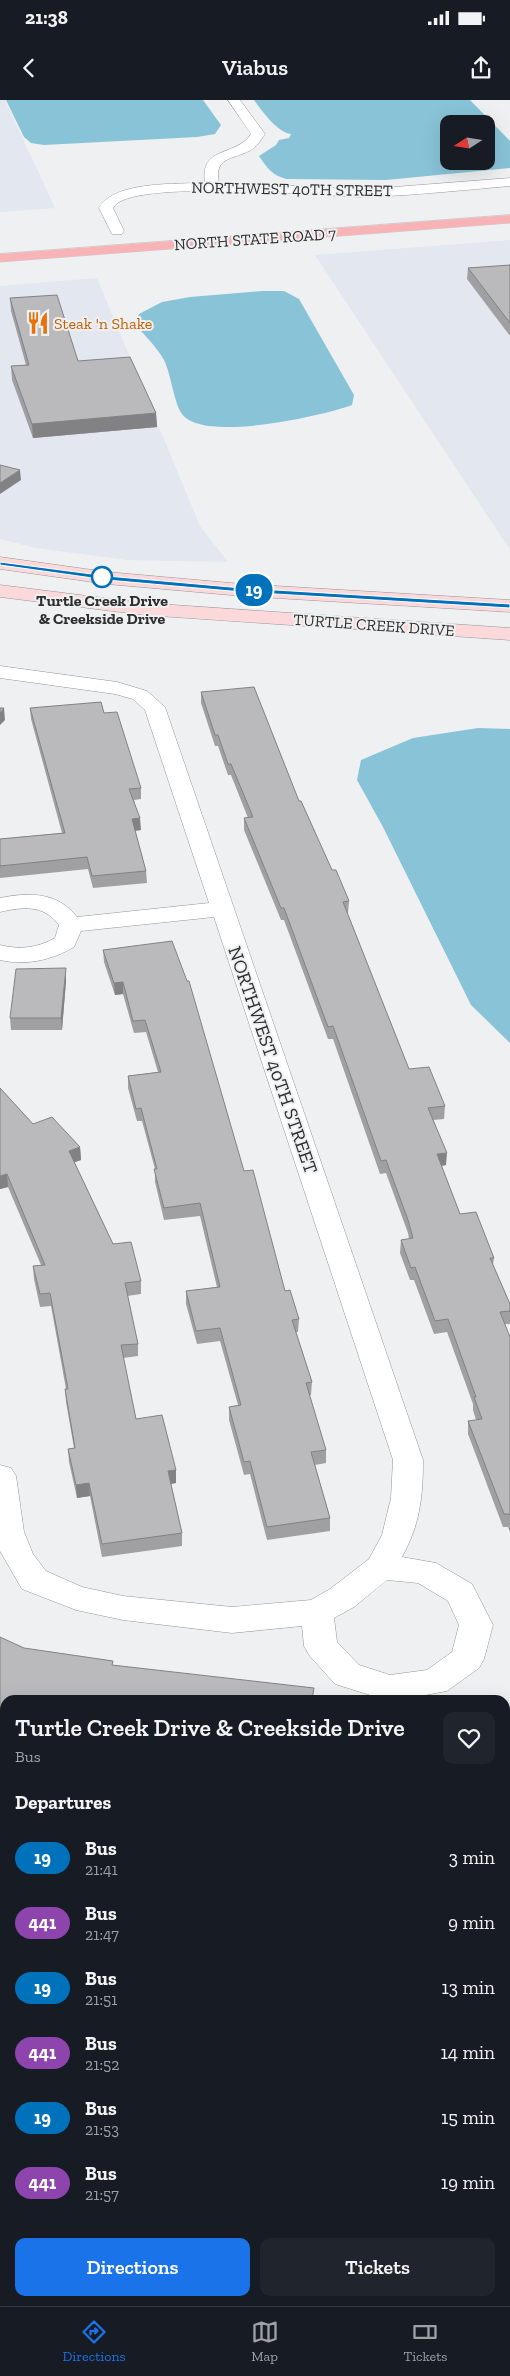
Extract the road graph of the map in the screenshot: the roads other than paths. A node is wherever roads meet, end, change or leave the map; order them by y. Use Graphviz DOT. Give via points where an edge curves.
graph roads {
  1 [pos="234,100"];
  2 [pos="510,182"];
  3 [pos="213,186"];
  4 [pos="510,219"];
  5 [pos="122,231"];
  6 [pos="98,233"];
  7 [pos="0,258"];
  8 [pos="0,564"];
  9 [pos="0,591"];
  10 [pos="510,606"];
  11 [pos="510,634"];
  12 [pos="0,672"];
  13 [pos="0,905"];
  14 [pos="222,909"];
  15 [pos="71,924"];
  16 [pos="0,952"];
  17 [pos="0,1476"];
  18 [pos="382,1567"];
  19 [pos="318,1612"];
  1 -- 3 [label="street" via="258,134 251,144 211,165 209,171"];
  2 -- 3 [label="street, NORTHWEST 40TH STREET" via="369,193"];
  3 -- 5 [label="street, NORTHWEST 40TH STREET" via="141,191 120,196 109,202 106,208"];
  4 -- 7 [label="main road, NORTH STATE ROAD 7"];
  5 -- 6 [label="main road"];
  8 -- 10 [label="street, TURTLE CREEK DRIVE" via="242,590"];
  9 -- 11 [label="street, TURTLE CREEK DRIVE" via="144,610"];
  12 -- 14 [label="street, NORTHWEST 40TH STREET" via="117,688 140,695 156,707"];
  13 -- 15 [label="street" via="21,900 41,902 63,912"];
  14 -- 15 [label="street"];
  14 -- 18 [label="street, NORTHWEST 40TH STREET" via="408,1460 406,1498 398,1535"];
  15 -- 16 [label="street" via="66,942 51,951 8,955"];
  17 -- 19 [label="street" via="8,1532 19,1558 34,1580 76,1598 114,1606 232,1620"];
  18 -- 19 [label="street"];
  18 -- 19 [label="street" via="425,1572 460,1593 476,1625 467,1659 435,1682 390,1688 356,1678 347,1675 321,1646"];
}
